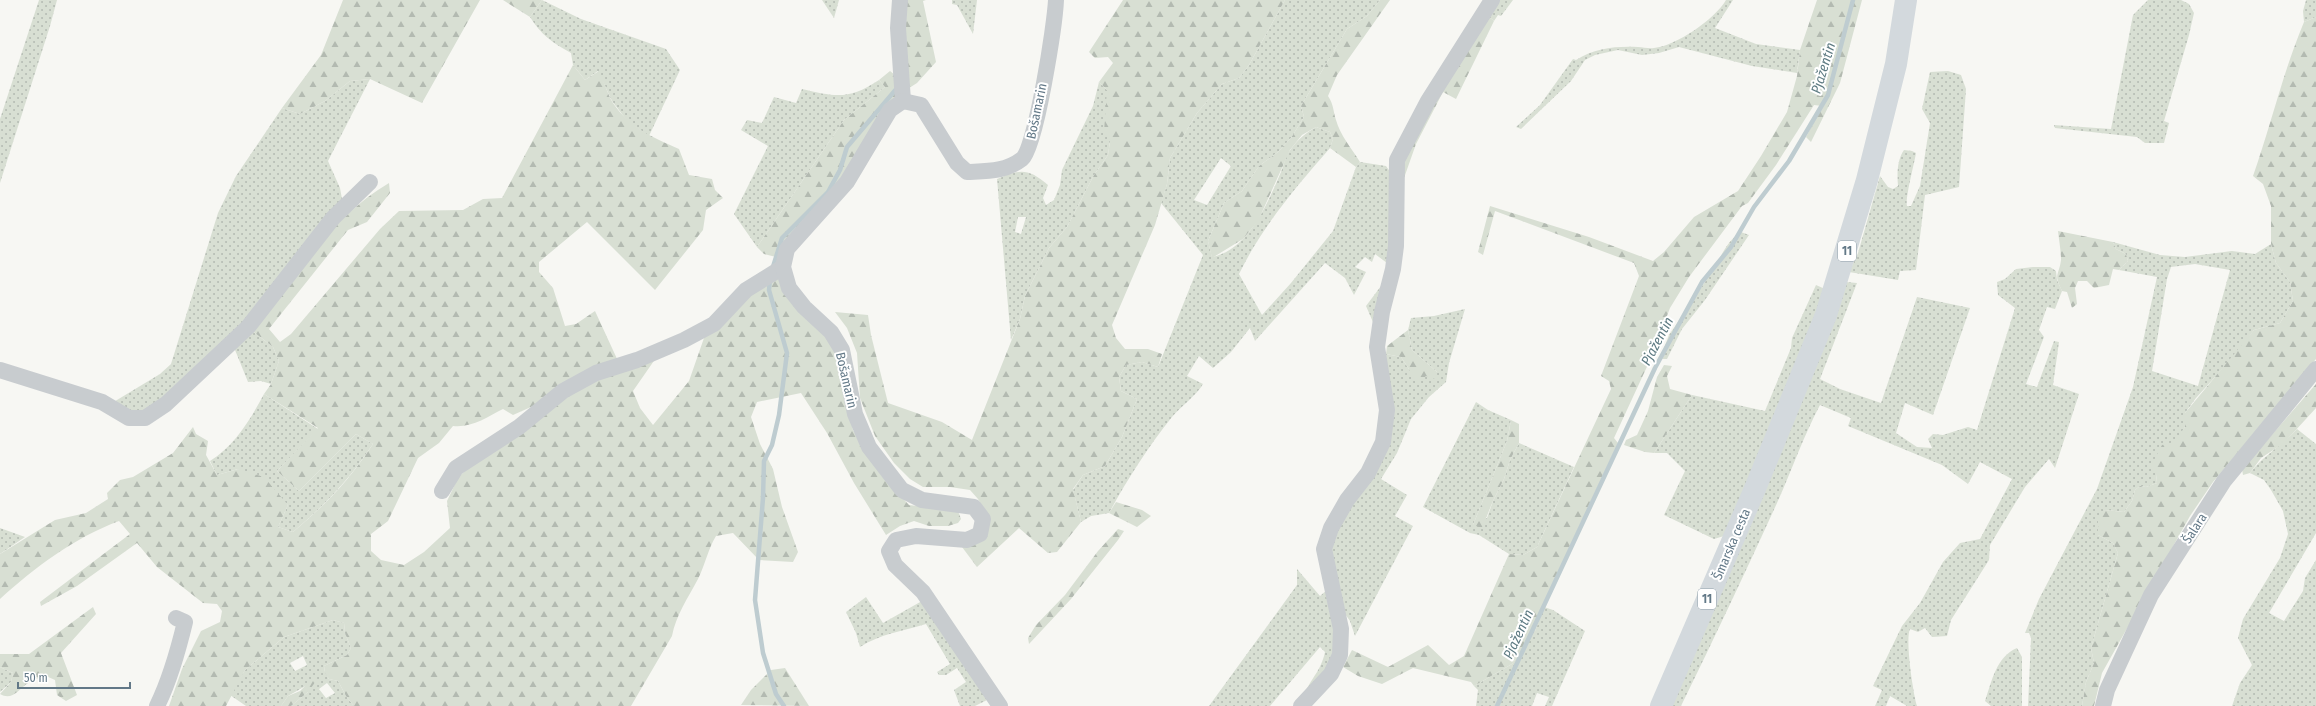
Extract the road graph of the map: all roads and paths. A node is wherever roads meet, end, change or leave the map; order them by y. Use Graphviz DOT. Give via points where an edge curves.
graph roads {
  1 [pos="900,0"];
  2 [pos="1056,0"];
  3 [pos="1492,0"];
  4 [pos="1906,0"];
  5 [pos="903,101"];
  6 [pos="370,182"];
  7 [pos="783,267"];
  8 [pos="2316,369"];
  9 [pos="0,370"];
  10 [pos="442,491"];
  11 [pos="176,618"];
  12 [pos="157,706"];
  13 [pos="1000,706"];
  14 [pos="1301,706"];
  15 [pos="1661,706"];
  16 [pos="2103,706"];
  1 -- 5 [label="street" via="898,28"];
  2 -- 5 [label="street, Bošamarin" via="1034,133 1024,158 1005,170 967,172 957,164 921,105"];
  3 -- 14 [label="street" via="1428,101 1397,160 1394,269 1382,312 1377,347 1386,410 1383,442 1368,473 1347,500 1331,528 1324,549 1341,629 1340,655 1332,674"];
  4 -- 15 [label="main road, Šmarska cesta / 11" via="1896,64 1840,276 1754,491"];
  5 -- 7 [label="street" via="890,110 847,182 787,249"];
  6 -- 9 [label="street" via="333,218 248,327 166,404 145,418 129,418 102,402"];
  7 -- 10 [label="street" via="746,290 714,324 637,360 596,373 563,391 519,427 456,468"];
  7 -- 13 [label="street, Bošamarin" via="789,288 804,307 831,332 842,350 855,414 869,447 902,490 922,500 974,506 983,519 980,534 967,540 916,536 896,540 889,551 895,565 923,592"];
  8 -- 16 [label="street, Šalara" via="2224,481 2159,582 2107,690"];
  11 -- 12 [label="street" via="185,622 179,650"];
}
